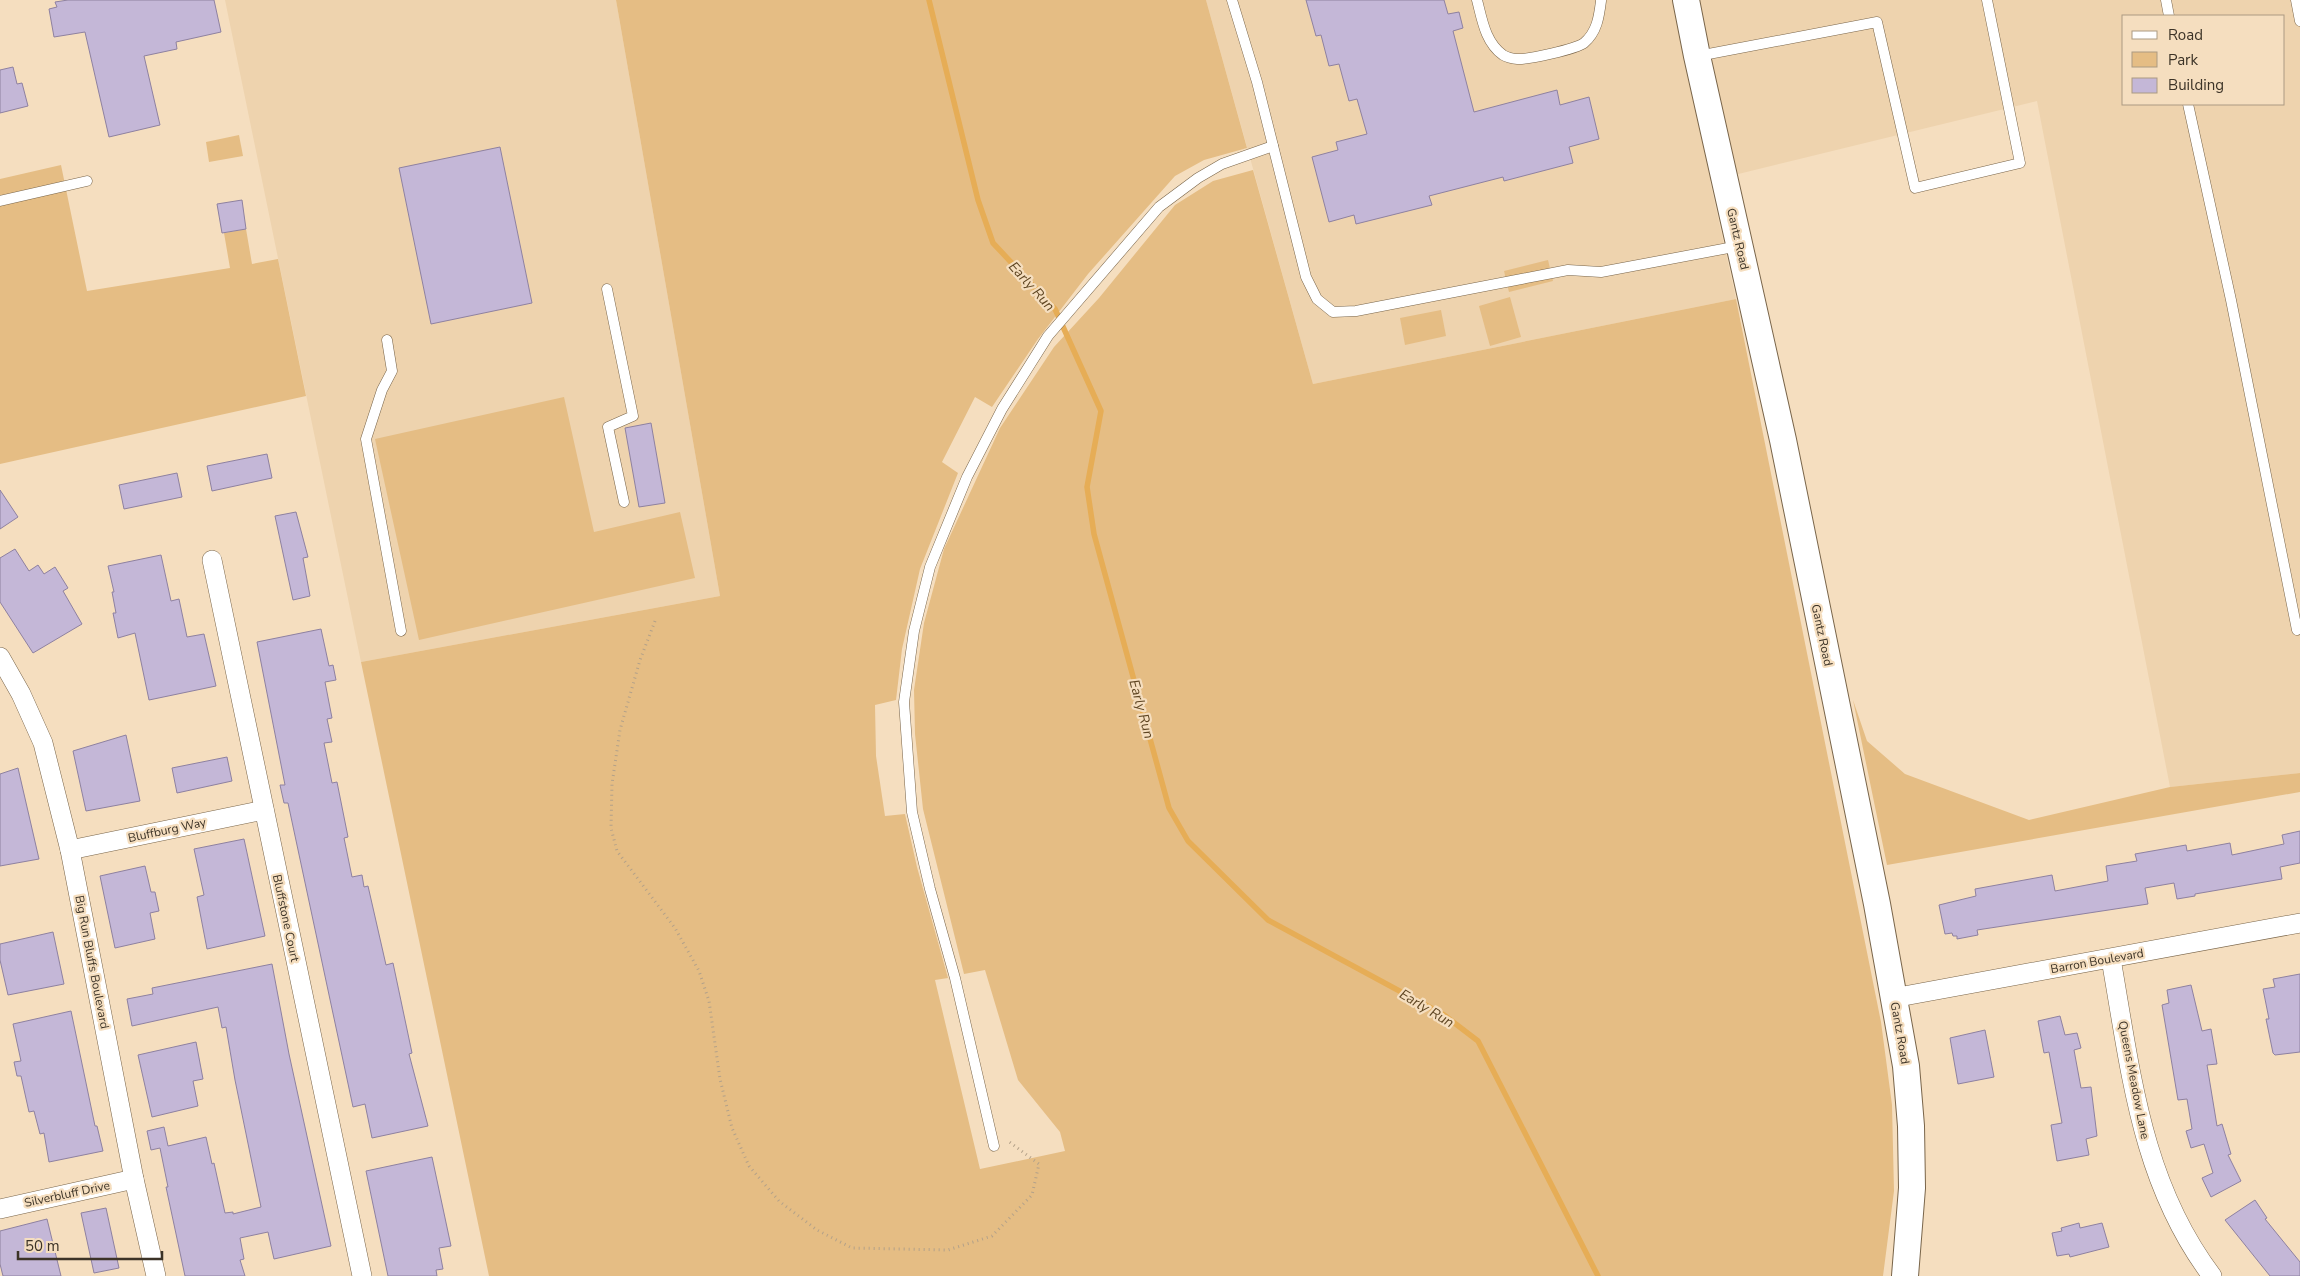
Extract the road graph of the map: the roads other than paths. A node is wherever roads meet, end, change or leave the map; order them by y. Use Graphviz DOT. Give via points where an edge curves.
graph roads {
  1 [pos="1232,0"];
  2 [pos="1477,0"];
  3 [pos="1603,0"];
  4 [pos="1686,0"];
  5 [pos="1987,0"];
  6 [pos="2166,0"];
  7 [pos="2296,0"];
  8 [pos="2169,15"];
  9 [pos="2300,21"];
  10 [pos="1697,56"];
  11 [pos="2188,105"];
  12 [pos="1273,146"];
  13 [pos="87,181"];
  14 [pos="0,201"];
  15 [pos="1739,246"];
  16 [pos="606,290"];
  17 [pos="387,340"];
  18 [pos="624,502"];
  19 [pos="212,560"];
  20 [pos="2297,630"];
  21 [pos="401,631"];
  22 [pos="0,657"];
  23 [pos="264,810"];
  24 [pos="70,850"];
  25 [pos="2300,923"];
  26 [pos="2111,959"];
  27 [pos="1894,998"];
  28 [pos="994,1146"];
  29 [pos="134,1179"];
  30 [pos="0,1209"];
  31 [pos="156,1276"];
  32 [pos="362,1276"];
  33 [pos="1905,1276"];
  34 [pos="2212,1276"];
  1 -- 12 [label="lane"];
  2 -- 3 [label="lane" via="1493,46 1504,56 1518,60 1570,50 1584,43 1598,24"];
  4 -- 10 [label="main road, Gantz Road"];
  5 -- 10 [label="lane" via="2020,163 1915,188 1877,22"];
  6 -- 8 [label="lane"];
  7 -- 9 [label="lane"];
  10 -- 15 [label="main road, Gantz Road"];
  11 -- 20 [label="lane"];
  12 -- 15 [label="lane" via="1306,277 1317,299 1334,312 1356,311 1568,270 1601,272"];
  12 -- 28 [label="lane" via="1222,164 1158,207 1048,336 1002,409 967,477 930,567 914,632 904,702 912,812"];
  13 -- 14 [label="lane"];
  15 -- 27 [label="main road, Gantz Road" via="1783,440"];
  16 -- 18 [label="lane" via="633,416 608,427"];
  17 -- 21 [label="lane" via="392,370 366,439"];
  19 -- 23 [label="street, Bluffstone Court"];
  22 -- 24 [label="street, Big Run Bluffs Boulevard" via="43,743"];
  23 -- 24 [label="street, Bluffburg Way"];
  23 -- 32 [label="street, Bluffstone Court"];
  24 -- 29 [label="street, Big Run Bluffs Boulevard"];
  25 -- 26 [label="street, Barron Boulevard"];
  26 -- 27 [label="street, Barron Boulevard"];
  26 -- 34 [label="street, Queens Meadow Lane" via="2140,1120 2155,1172 2174,1217"];
  27 -- 33 [label="main road, Gantz Road" via="1906,1066 1911,1126 1912,1188"];
  29 -- 30 [label="street, Silverbluff Drive"];
  29 -- 31 [label="street, Big Run Bluffs Boulevard"];
}
